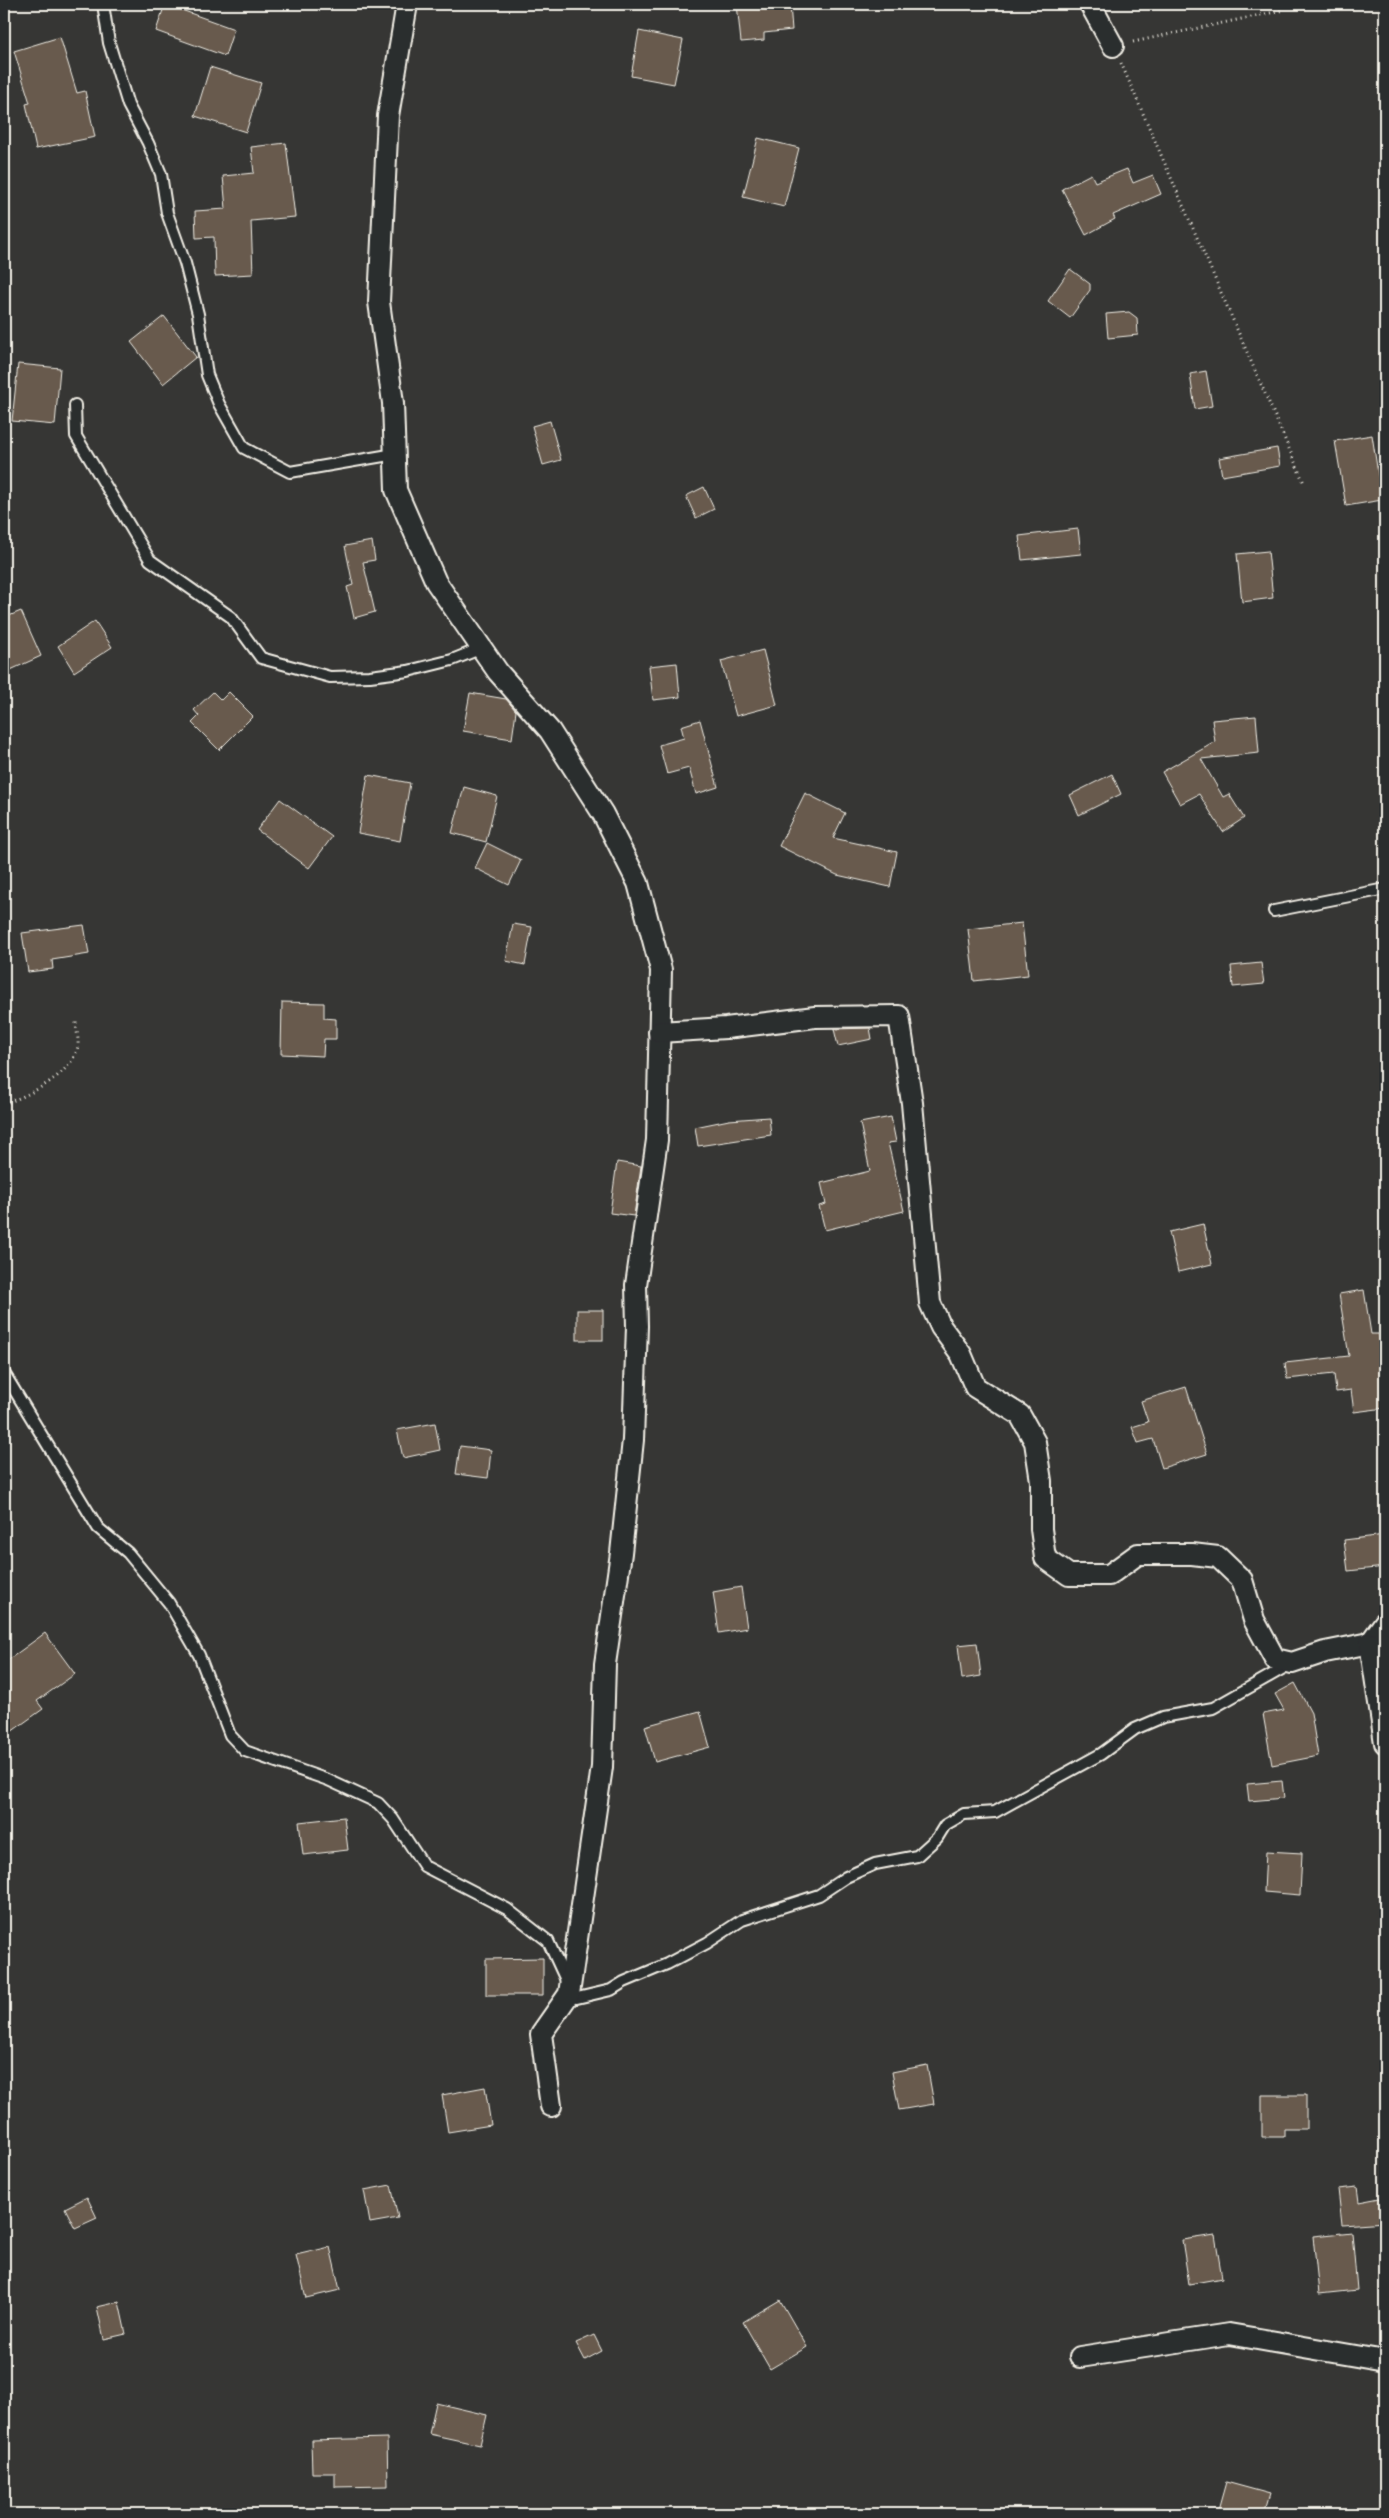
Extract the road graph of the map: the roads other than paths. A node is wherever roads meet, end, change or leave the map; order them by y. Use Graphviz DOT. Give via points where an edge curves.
graph roads {
  1 [pos="103,4"];
  2 [pos="406,4"];
  3 [pos="1090,4"];
  4 [pos="1113,46"];
  5 [pos="75,405"];
  6 [pos="395,454"];
  7 [pos="482,648"];
  8 [pos="1385,889"];
  9 [pos="1274,910"];
  10 [pos="659,1032"];
  11 [pos="4,1374"];
  12 [pos="1385,1622"];
  13 [pos="1370,1643"];
  14 [pos="1292,1663"];
  15 [pos="1385,1742"];
  16 [pos="569,1994"];
  17 [pos="551,2106"];
  18 [pos="1080,2357"];
  19 [pos="1385,2361"];
  1 -- 6 [label="lane" via="109,43 128,105 161,174 166,213 185,263 198,314 206,375 218,404 244,448 290,472"];
  2 -- 6 [label="street" via="388,116 379,302 393,403"];
  3 -- 4 [label="street"];
  5 -- 7 [label="lane" via="76,436 150,560 231,618 261,658 330,677 370,676 452,660"];
  6 -- 7 [label="street" via="396,490 436,582"];
  7 -- 10 [label="street" via="498,672 550,731 603,814 638,883 661,970"];
  8 -- 9 [label="lane"];
  10 -- 14 [label="street" via="814,1017 899,1016 912,1103 930,1303 961,1354 975,1387 1020,1415 1035,1442 1041,1481 1045,1558 1068,1575 1109,1574 1138,1554 1218,1557 1242,1580 1254,1620 1274,1659"];
  10 -- 16 [label="street" via="657,1140 636,1285 633,1440 605,1664 602,1767"];
  11 -- 16 [label="lane" via="98,1528 128,1553 169,1603 199,1655 230,1735 246,1750 328,1780 378,1804 393,1819 424,1866 507,1908 548,1941"];
  12 -- 13 [label="street"];
  13 -- 14 [label="street"];
  13 -- 15 [label="street"];
  14 -- 16 [label="lane" via="1213,1708 1163,1717 1135,1729 1100,1754 995,1812 964,1814 945,1825 937,1838 917,1856 876,1864 846,1877 819,1895 742,1920 683,1956 610,1990 578,1998"];
  16 -- 17 [label="street" via="541,2034"];
  18 -- 19 [label="street" via="1229,2334"];
}
